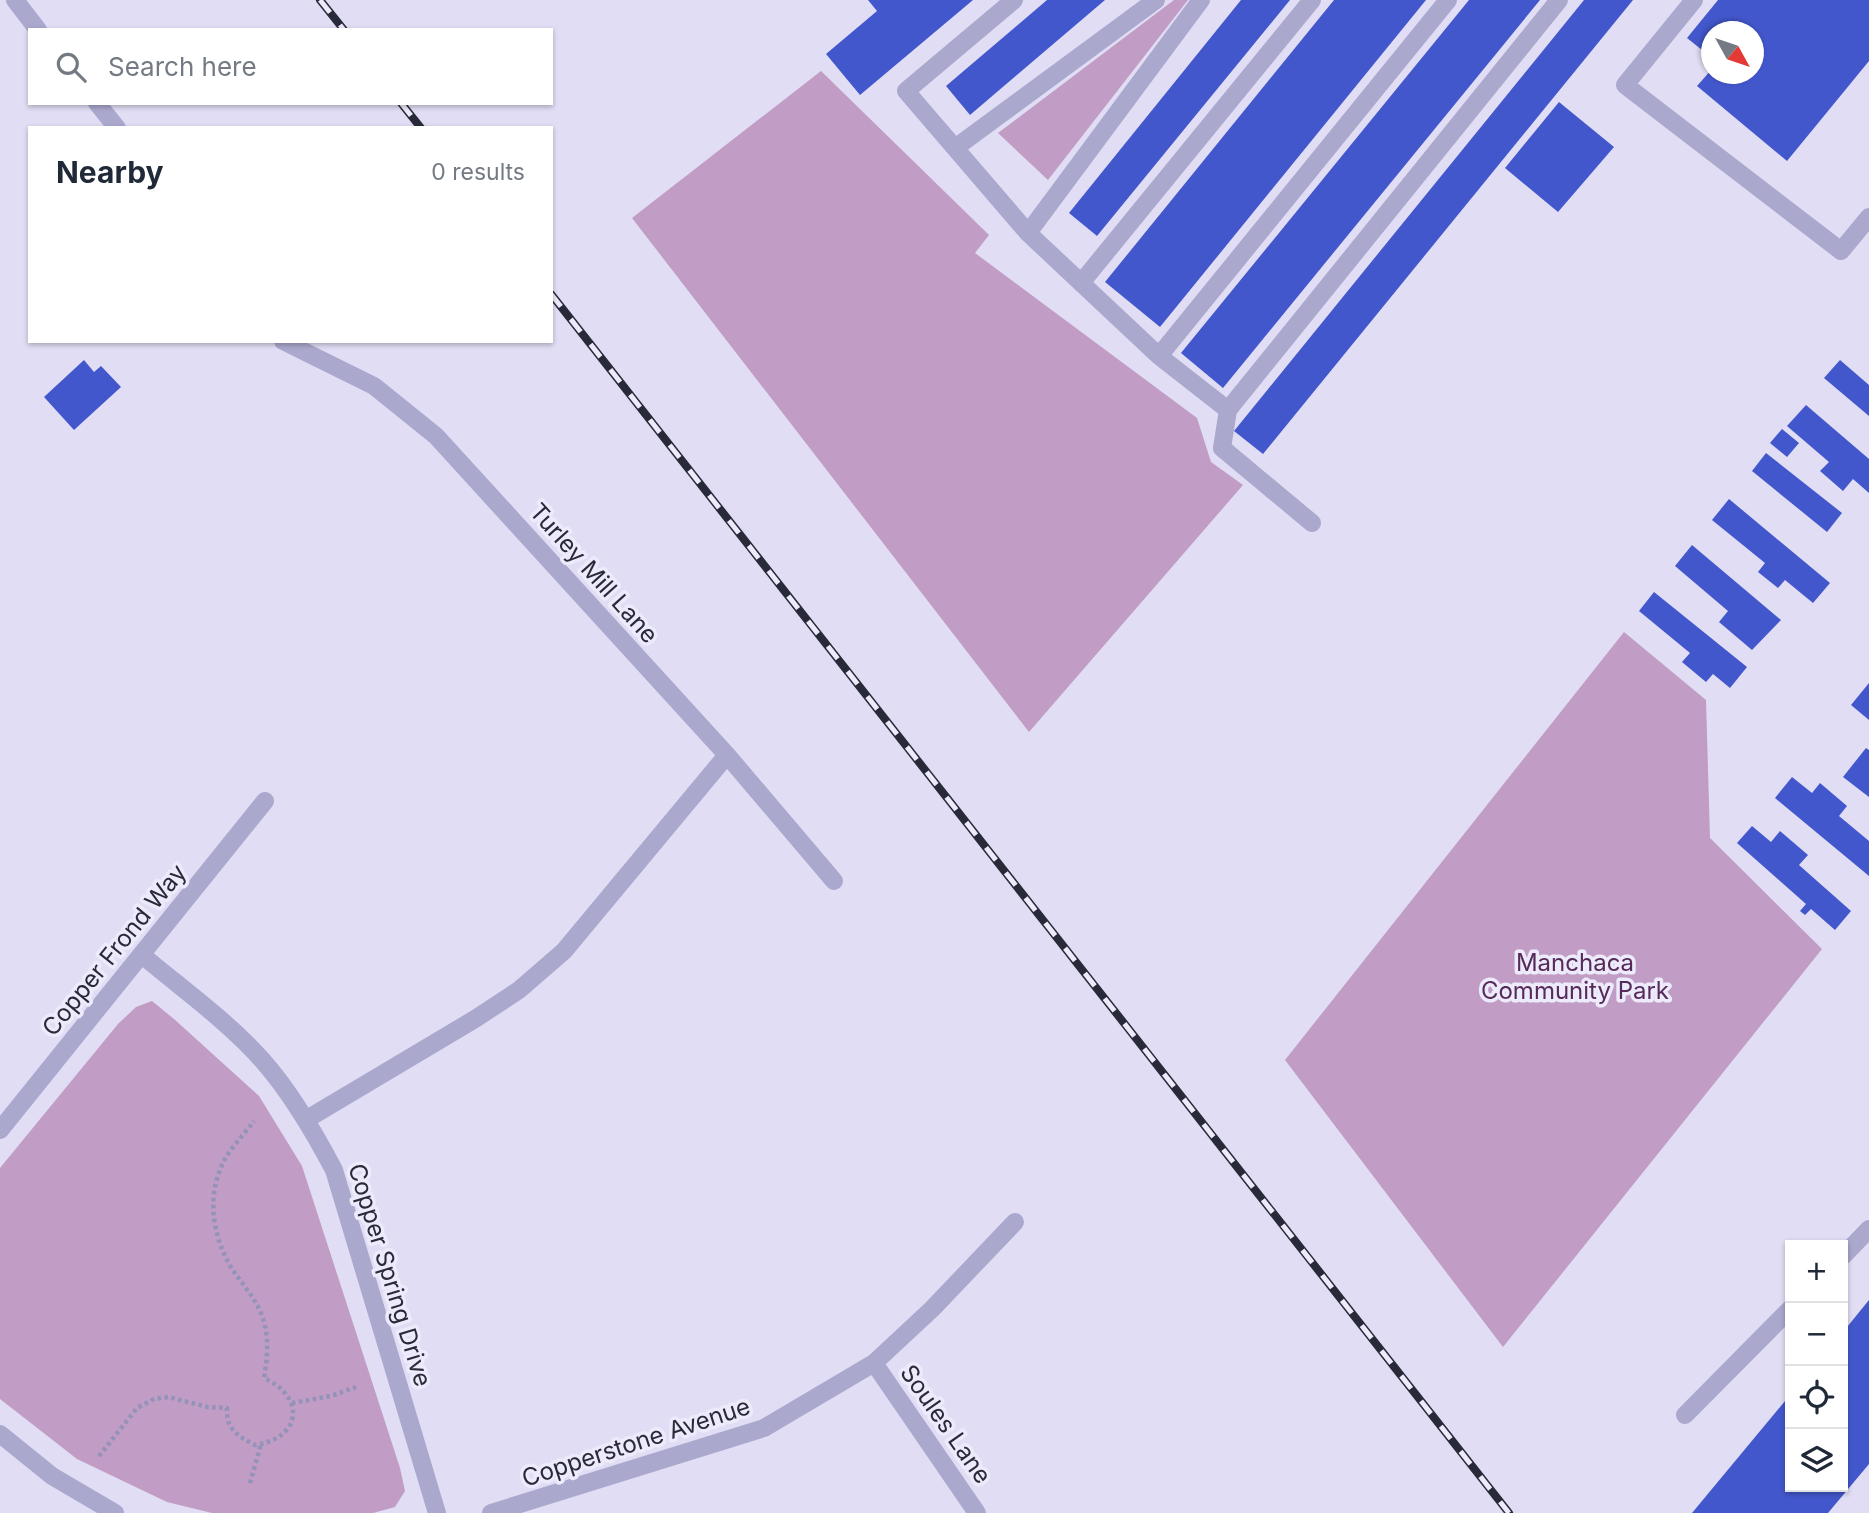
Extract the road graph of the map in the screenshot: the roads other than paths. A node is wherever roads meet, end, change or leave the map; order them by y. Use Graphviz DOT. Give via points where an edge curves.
graph roads {
  1 [pos="15,0"];
  2 [pos="1014,0"];
  3 [pos="1156,0"];
  4 [pos="1201,0"];
  5 [pos="1312,0"];
  6 [pos="1448,0"];
  7 [pos="1559,0"];
  8 [pos="1693,0"];
  9 [pos="36,28"];
  10 [pos="99,105"];
  11 [pos="115,126"];
  12 [pos="955,148"];
  13 [pos="1869,217"];
  14 [pos="1028,233"];
  15 [pos="1081,283"];
  16 [pos="287,343"];
  17 [pos="1159,356"];
  18 [pos="1228,410"];
  19 [pos="1312,523"];
  20 [pos="727,755"];
  21 [pos="265,801"];
  22 [pos="834,881"];
  23 [pos="142,955"];
  24 [pos="307,1119"];
  25 [pos="0,1130"];
  26 [pos="1015,1222"];
  27 [pos="1869,1230"];
  28 [pos="1848,1251"];
  29 [pos="1785,1314"];
  30 [pos="874,1363"];
  31 [pos="1685,1415"];
  32 [pos="0,1434"];
  33 [pos="115,1513"];
  34 [pos="437,1513"];
  35 [pos="491,1513"];
  36 [pos="978,1513"];
  1 -- 9 [label="street"];
  2 -- 12 [label="street" via="906,91"];
  3 -- 12 [label="street"];
  4 -- 14 [label="street"];
  5 -- 15 [label="street"];
  6 -- 17 [label="street"];
  7 -- 18 [label="street"];
  8 -- 13 [label="street" via="1625,85 1841,251"];
  10 -- 11 [label="street"];
  12 -- 14 [label="street"];
  14 -- 15 [label="street"];
  15 -- 17 [label="street"];
  16 -- 20 [label="street, Turley Mill Lane" via="374,386 436,436"];
  17 -- 18 [label="street"];
  18 -- 19 [label="street" via="1222,448"];
  20 -- 22 [label="street, Turley Mill Lane"];
  20 -- 24 [label="street" via="564,951 519,990"];
  21 -- 23 [label="street, Copper Frond Way"];
  23 -- 24 [label="street, Copper Spring Drive" via="263,1061"];
  23 -- 25 [label="street, Copper Frond Way"];
  24 -- 34 [label="street, Copper Spring Drive" via="334,1170"];
  26 -- 30 [label="street, Copperstone Avenue"];
  27 -- 28 [label="street"];
  29 -- 31 [label="street"];
  30 -- 35 [label="street, Copperstone Avenue" via="764,1428"];
  30 -- 36 [label="street, Soules Lane"];
  32 -- 33 [label="street" via="52,1476"];
}
